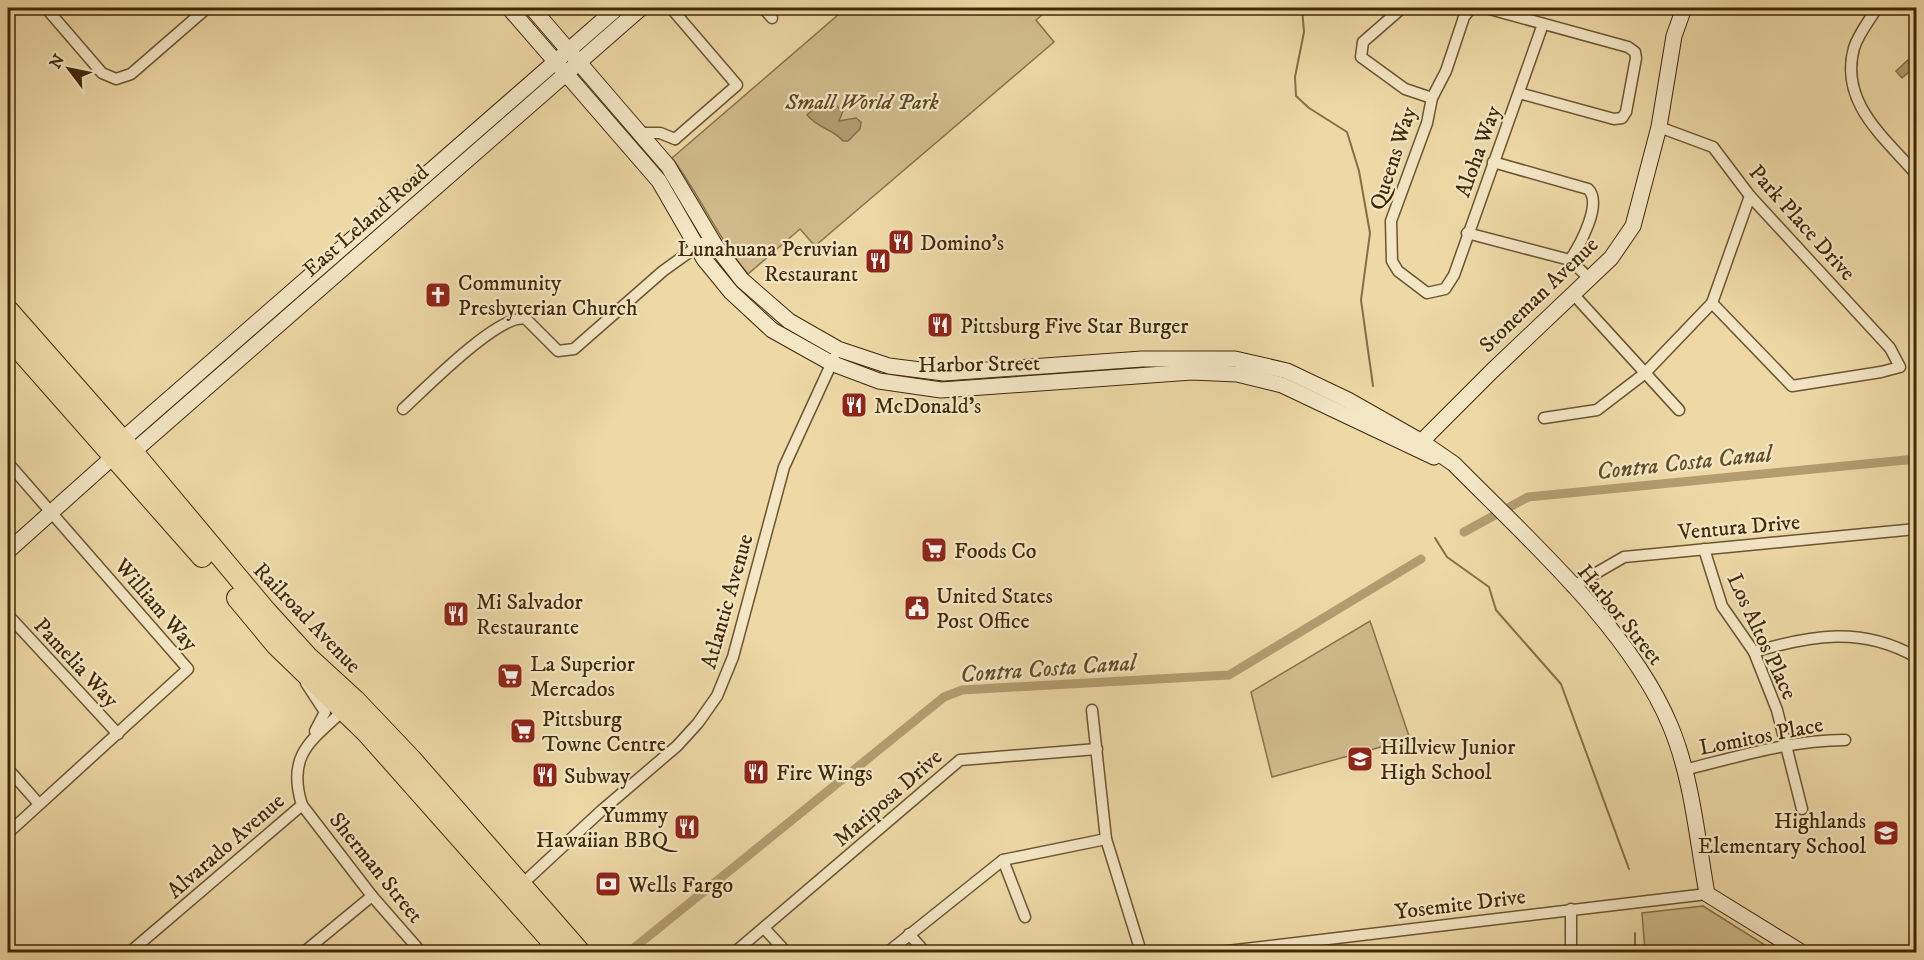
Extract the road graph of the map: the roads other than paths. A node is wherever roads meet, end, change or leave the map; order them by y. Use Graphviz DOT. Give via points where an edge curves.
graph roads {
  1 [pos="46,8"];
  2 [pos="207,8"];
  3 [pos="508,8"];
  4 [pos="532,8"];
  5 [pos="617,8"];
  6 [pos="641,8"];
  7 [pos="671,8"];
  8 [pos="763,8"];
  9 [pos="1402,8"];
  10 [pos="1470,8"];
  11 [pos="1486,8"];
  12 [pos="1684,8"];
  13 [pos="1876,9"];
  14 [pos="772,18"];
  15 [pos="1543,24"];
  16 [pos="568,49"];
  17 [pos="579,62"];
  18 [pos="560,67"];
  19 [pos="1519,93"];
  20 [pos="1432,98"];
  21 [pos="1659,127"];
  22 [pos="639,133"];
  23 [pos="675,139"];
  24 [pos="651,147"];
  25 [pos="1493,162"];
  26 [pos="1917,174"];
  27 [pos="1750,196"];
  28 [pos="1467,233"];
  29 [pos="710,238"];
  30 [pos="696,246"];
  31 [pos="1570,260"];
  32 [pos="1590,279"];
  33 [pos="1444,289"];
  34 [pos="1574,295"];
  35 [pos="1712,303"];
  36 [pos="8,310"];
  37 [pos="8,336"];
  38 [pos="835,356"];
  39 [pos="965,373"];
  40 [pos="1644,374"];
  41 [pos="966,389"];
  42 [pos="404,409"];
  43 [pos="1679,410"];
  44 [pos="1544,418"];
  45 [pos="1418,446"];
  46 [pos="123,450"];
  47 [pos="8,463"];
  48 [pos="52,513"];
  49 [pos="1917,529"];
  50 [pos="1704,549"];
  51 [pos="8,550"];
  52 [pos="1572,587"];
  53 [pos="8,615"];
  54 [pos="1754,652"];
  55 [pos="1917,657"];
  56 [pos="298,667"];
  57 [pos="349,705"];
  58 [pos="1092,710"];
  59 [pos="118,734"];
  60 [pos="1845,740"];
  61 [pos="307,745"];
  62 [pos="1788,747"];
  63 [pos="1097,749"];
  64 [pos="8,769"];
  65 [pos="1684,770"];
  66 [pos="39,804"];
  67 [pos="302,805"];
  68 [pos="1802,809"];
  69 [pos="8,833"];
  70 [pos="1106,839"];
  71 [pos="1004,860"];
  72 [pos="516,889"];
  73 [pos="1707,894"];
  74 [pos="372,896"];
  75 [pos="1571,909"];
  76 [pos="1025,917"];
  77 [pos="764,928"];
  78 [pos="909,934"];
  79 [pos="130,952"];
  80 [pos="303,952"];
  81 [pos="421,952"];
  82 [pos="561,952"];
  83 [pos="580,952"];
  84 [pos="735,952"];
  85 [pos="786,952"];
  86 [pos="888,952"];
  87 [pos="925,952"];
  88 [pos="1141,952"];
  89 [pos="1219,952"];
  90 [pos="1571,952"];
  91 [pos="1801,952"];
  1 -- 2 [label="street" via="102,73 116,78 131,74"];
  3 -- 18 [label="street, Harbor Street"];
  4 -- 16 [label="street, Harbor Street"];
  5 -- 16 [label="street, East Leland Road"];
  6 -- 17 [label="street, East Leland Road"];
  7 -- 23 [label="street" via="737,85"];
  8 -- 14 [label="street"];
  9 -- 20 [label="street" via="1363,42 1361,57 1405,89"];
  10 -- 20 [label="street, Queens Way"];
  11 -- 15 [label="street"];
  12 -- 21 [label="street, Stoneman Avenue" via="1674,36"];
  13 -- 26 [label="street" via="1855,45 1852,90 1861,109"];
  15 -- 19 [label="street, Aloha Way"];
  15 -- 19 [label="street" via="1635,52 1626,112 1622,118 1614,119"];
  16 -- 17 [label="street, Harbor Street"];
  16 -- 18 [label="street, East Leland Road"];
  17 -- 18 [label="street, East Leland Road"];
  17 -- 22 [label="street, Harbor Street"];
  18 -- 30 [label="street, Harbor Street" via="659,181"];
  18 -- 46 [label="street, East Leland Road"];
  19 -- 25 [label="street, Aloha Way"];
  20 -- 33 [label="street, Queens Way" via="1427,123 1391,221 1390,245 1398,272 1426,293"];
  21 -- 27 [label="street, Park Place Drive" via="1713,147"];
  21 -- 32 [label="street, Stoneman Avenue" via="1633,226 1611,258"];
  22 -- 23 [label="street" via="660,133"];
  22 -- 24 [label="street, Harbor Street"];
  23 -- 24 [label="street" via="662,139"];
  24 -- 29 [label="street, Harbor Street" via="680,183"];
  25 -- 28 [label="street, Aloha Way"];
  25 -- 31 [label="street" via="1588,189 1593,194 1584,236"];
  27 -- 35 [label="street"];
  27 -- 35 [label="street, Park Place Drive" via="1890,348 1900,367 1792,386"];
  28 -- 31 [label="street"];
  28 -- 33 [label="street, Aloha Way" via="1454,275"];
  29 -- 30 [label="street"];
  29 -- 38 [label="street, Harbor Street" via="732,269 761,299"];
  30 -- 38 [label="street, Harbor Street" via="726,286 758,319 802,348"];
  30 -- 42 [label="street" via="574,349 558,351 526,319 509,320"];
  31 -- 32 [label="street"];
  32 -- 34 [label="street, Stoneman Avenue"];
  34 -- 40 [label="street"];
  34 -- 45 [label="street, Stoneman Avenue" via="1491,371"];
  35 -- 40 [label="street"];
  36 -- 46 [label="highway, Railroad Avenue"];
  37 -- 46 [label="highway, Railroad Avenue"];
  38 -- 39 [label="street, Harbor Street" via="902,369"];
  38 -- 41 [label="street, Harbor Street" via="894,384"];
  38 -- 72 [label="street, Atlantic Avenue" via="784,467 733,657 717,696 685,738"];
  39 -- 41 [label="street"];
  39 -- 45 [label="street, Harbor Street" via="1142,359 1235,359 1287,371 1348,400"];
  40 -- 43 [label="street"];
  40 -- 44 [label="street" via="1597,410"];
  41 -- 45 [label="street, Harbor Street" via="1192,372 1237,374 1282,385"];
  45 -- 52 [label="street, Harbor Street" via="1454,464"];
  46 -- 48 [label="street, East Leland Road"];
  46 -- 56 [label="highway, Railroad Avenue" via="276,645"];
  46 -- 57 [label="highway, Railroad Avenue"];
  47 -- 48 [label="street, William Way"];
  48 -- 51 [label="street, East Leland Road"];
  48 -- 59 [label="street, William Way" via="188,669"];
  49 -- 50 [label="street, Ventura Drive"];
  50 -- 52 [label="street, Ventura Drive" via="1624,557"];
  50 -- 54 [label="street, Los Altos Place" via="1722,606"];
  52 -- 65 [label="street, Harbor Street" via="1638,666 1671,727"];
  53 -- 59 [label="street, Pamelia Way"];
  54 -- 55 [label="street" via="1792,641 1857,637 1882,641"];
  54 -- 62 [label="street, Los Altos Place"];
  56 -- 57 [label="highway, Railroad Avenue"];
  56 -- 61 [label="street" via="325,712"];
  57 -- 61 [label="street, Alvarado Avenue"];
  57 -- 72 [label="highway, Railroad Avenue"];
  58 -- 63 [label="street"];
  59 -- 66 [label="street, William Way"];
  60 -- 62 [label="street, Lomitos Place"];
  61 -- 67 [label="street, Alvarado Avenue" via="296,775"];
  62 -- 65 [label="street, Lomitos Place"];
  62 -- 68 [label="street, Los Altos Place"];
  63 -- 70 [label="street"];
  63 -- 77 [label="street, Mariposa Drive" via="960,760"];
  64 -- 66 [label="street"];
  65 -- 73 [label="street, Harbor Street"];
  66 -- 69 [label="street, William Way"];
  67 -- 74 [label="street, Sherman Street"];
  67 -- 79 [label="street, Alvarado Avenue"];
  70 -- 71 [label="street"];
  70 -- 88 [label="street"];
  71 -- 76 [label="street"];
  71 -- 78 [label="street"];
  72 -- 82 [label="highway, Railroad Avenue"];
  72 -- 83 [label="highway, Railroad Avenue"];
  73 -- 75 [label="street, Yosemite Drive"];
  73 -- 91 [label="street"];
  74 -- 80 [label="street"];
  74 -- 81 [label="street, Sherman Street"];
  75 -- 89 [label="street, Yosemite Drive"];
  75 -- 90 [label="street"];
  77 -- 84 [label="street, Mariposa Drive"];
  77 -- 85 [label="street"];
  78 -- 86 [label="street"];
  78 -- 87 [label="street"];
}
